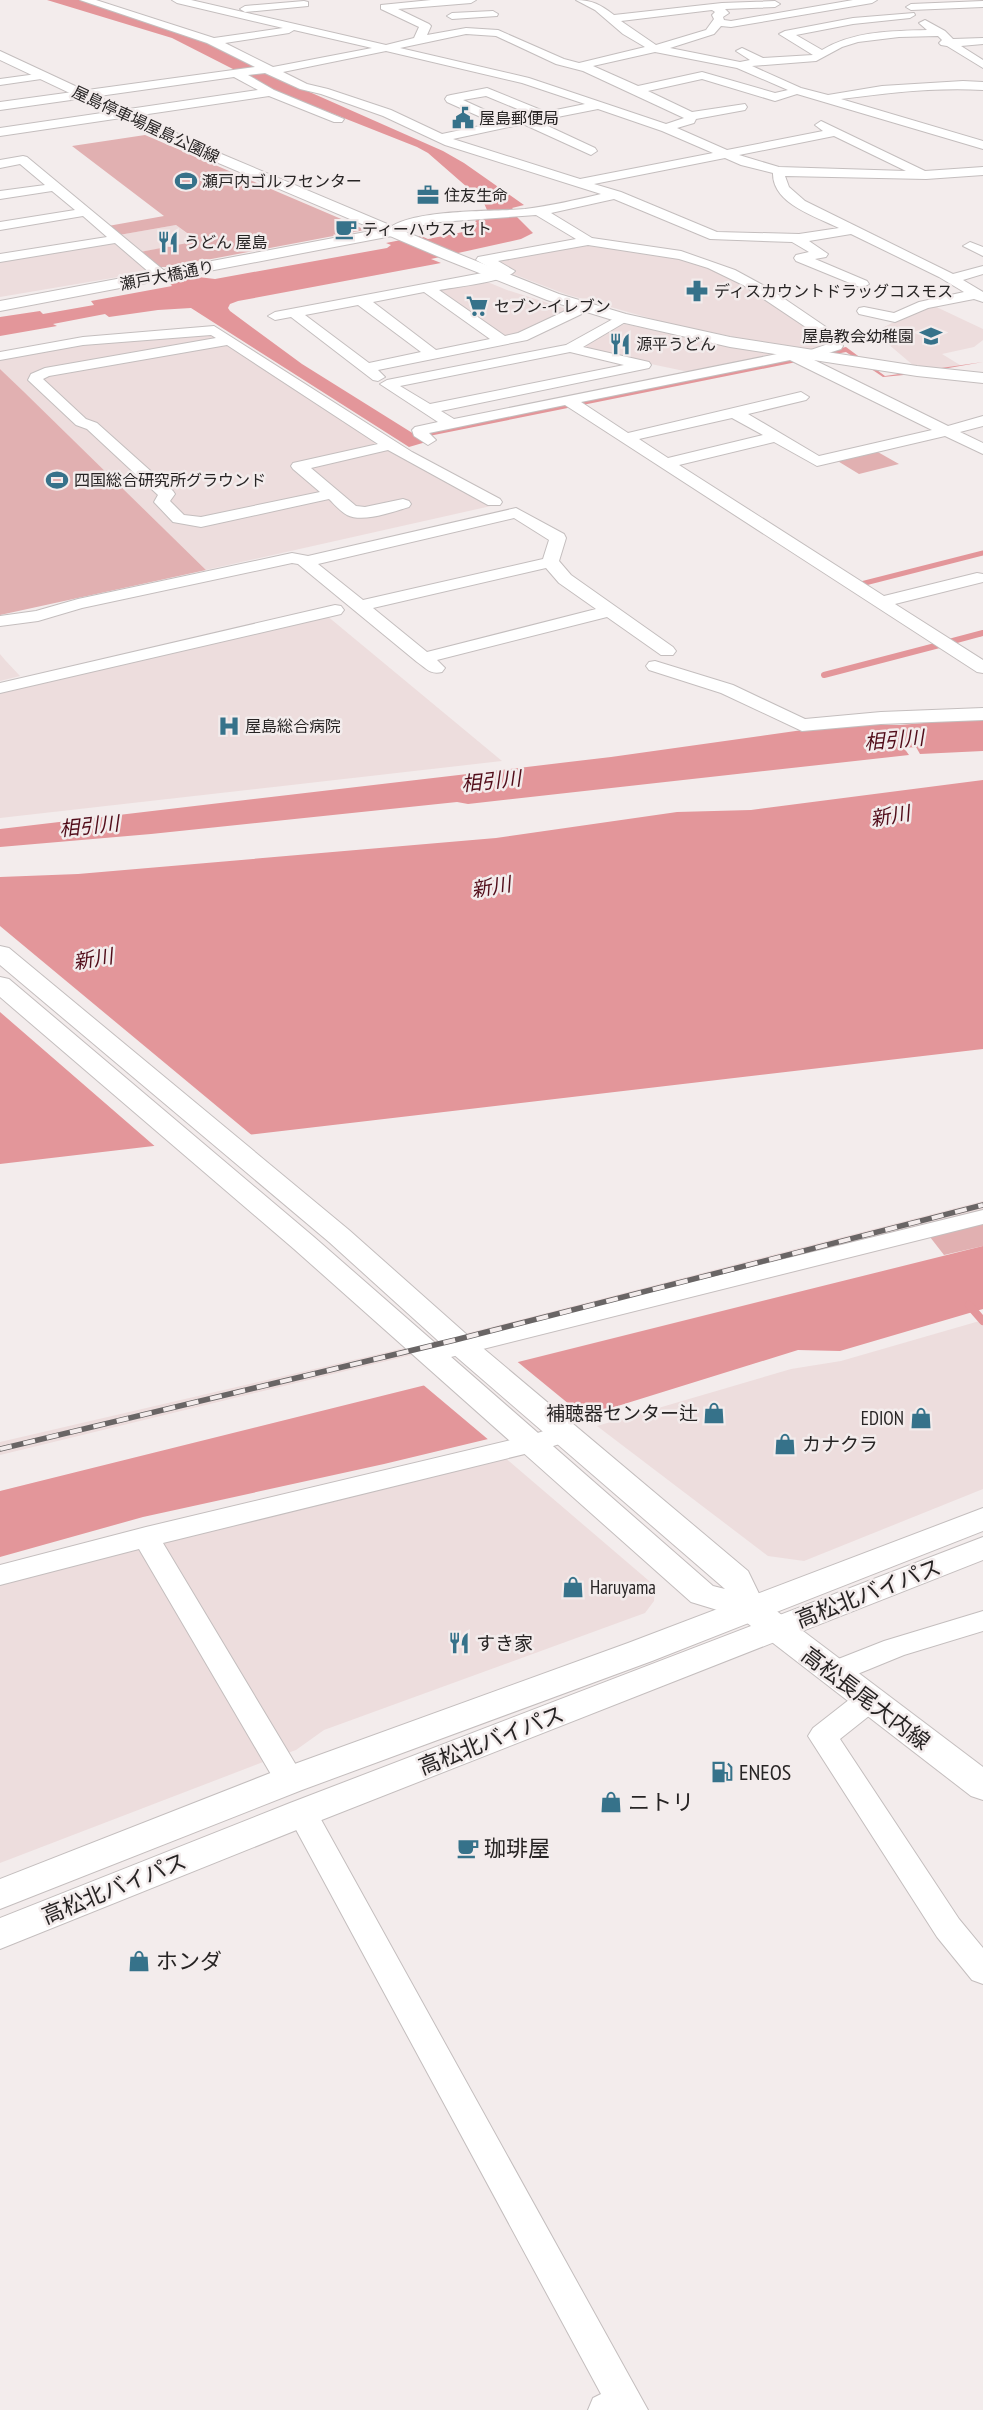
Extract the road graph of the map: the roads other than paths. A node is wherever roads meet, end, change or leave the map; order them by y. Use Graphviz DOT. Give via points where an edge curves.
graph roads {
  1 [pos="85,0"];
  2 [pos="176,0"];
  3 [pos="471,0"];
  4 [pos="581,0"];
  5 [pos="783,2"];
  6 [pos="878,2"];
  7 [pos="304,4"];
  8 [pos="983,4"];
  9 [pos="716,8"];
  10 [pos="910,8"];
  11 [pos="226,11"];
  12 [pos="493,14"];
  13 [pos="410,19"];
  14 [pos="611,19"];
  15 [pos="718,22"];
  16 [pos="298,28"];
  17 [pos="939,33"];
  18 [pos="983,33"];
  19 [pos="419,40"];
  20 [pos="213,42"];
  21 [pos="983,42"];
  22 [pos="952,43"];
  23 [pos="899,44"];
  24 [pos="386,48"];
  25 [pos="654,48"];
  26 [pos="741,50"];
  27 [pos="822,54"];
  28 [pos="0,55"];
  29 [pos="761,61"];
  30 [pos="740,64"];
  31 [pos="983,65"];
  32 [pos="580,66"];
  33 [pos="547,69"];
  34 [pos="267,70"];
  35 [pos="237,73"];
  36 [pos="44,76"];
  37 [pos="507,76"];
  38 [pos="564,76"];
  39 [pos="0,82"];
  40 [pos="983,86"];
  41 [pos="583,87"];
  42 [pos="447,89"];
  43 [pos="638,90"];
  44 [pos="560,91"];
  45 [pos="800,91"];
  46 [pos="270,92"];
  47 [pos="83,94"];
  48 [pos="828,98"];
  49 [pos="600,104"];
  50 [pos="0,106"];
  51 [pos="741,107"];
  52 [pos="873,112"];
  53 [pos="124,113"];
  54 [pos="544,116"];
  55 [pos="690,116"];
  56 [pos="338,119"];
  57 [pos="524,120"];
  58 [pos="838,123"];
  59 [pos="505,124"];
  60 [pos="666,128"];
  61 [pos="440,138"];
  62 [pos="4,139"];
  63 [pos="983,145"];
  64 [pos="591,151"];
  65 [pos="724,155"];
  66 [pos="23,160"];
  67 [pos="0,164"];
  68 [pos="779,170"];
  69 [pos="983,171"];
  70 [pos="926,175"];
  71 [pos="576,184"];
  72 [pos="54,186"];
  73 [pos="0,195"];
  74 [pos="616,195"];
  75 [pos="538,211"];
  76 [pos="85,212"];
  77 [pos="0,226"];
  78 [pos="852,230"];
  79 [pos="399,235"];
  80 [pos="795,238"];
  81 [pos="117,239"];
  82 [pos="588,241"];
  83 [pos="0,258"];
  84 [pos="983,270"];
  85 [pos="496,275"];
  86 [pos="162,276"];
  87 [pos="953,278"];
  88 [pos="862,284"];
  89 [pos="427,288"];
  90 [pos="980,296"];
  91 [pos="361,300"];
  92 [pos="0,306"];
  93 [pos="585,307"];
  94 [pos="864,311"];
  95 [pos="294,313"];
  96 [pos="275,316"];
  97 [pos="622,318"];
  98 [pos="229,340"];
  99 [pos="502,341"];
  100 [pos="570,348"];
  101 [pos="794,354"];
  102 [pos="813,354"];
  103 [pos="434,355"];
  104 [pos="0,356"];
  105 [pos="644,365"];
  106 [pos="365,368"];
  107 [pos="694,375"];
  108 [pos="983,378"];
  109 [pos="387,384"];
  110 [pos="800,397"];
  111 [pos="571,403"];
  112 [pos="428,409"];
  113 [pos="734,412"];
  114 [pos="983,421"];
  115 [pos="450,424"];
  116 [pos="947,431"];
  117 [pos="775,437"];
  118 [pos="625,438"];
  119 [pos="428,440"];
  120 [pos="392,445"];
  121 [pos="983,449"];
  122 [pos="665,464"];
  123 [pos="331,494"];
  124 [pos="494,502"];
  125 [pos="403,504"];
  126 [pos="305,562"];
  127 [pos="550,562"];
  128 [pos="977,578"];
  129 [pos="882,602"];
  130 [pos="360,606"];
  131 [pos="335,610"];
  132 [pos="610,611"];
  133 [pos="0,621"];
  134 [pos="667,651"];
  135 [pos="655,666"];
  136 [pos="983,668"];
  137 [pos="0,688"];
  138 [pos="983,714"];
  139 [pos="0,953"];
  140 [pos="0,984"];
  141 [pos="983,1217"];
  142 [pos="457,1358"];
  143 [pos="562,1430"];
  144 [pos="528,1440"];
  145 [pos="983,1519"];
  146 [pos="146,1537"];
  147 [pos="983,1548"];
  148 [pos="0,1576"];
  149 [pos="750,1608"];
  150 [pos="983,1622"];
  151 [pos="776,1628"];
  152 [pos="833,1673"];
  153 [pos="869,1700"];
  154 [pos="290,1780"];
  155 [pos="983,1786"];
  156 [pos="302,1813"];
  157 [pos="0,1894"];
  158 [pos="0,1934"];
  159 [pos="983,1971"];
  160 [pos="620,2407"];
  1 -- 20 [label="street"];
  2 -- 11 [label="street"];
  3 -- 13 [label="street" via="385,7"];
  4 -- 14 [label="street" via="599,8"];
  5 -- 9 [label="street"];
  6 -- 10 [label="street"];
  6 -- 15 [label="street" via="731,24"];
  7 -- 11 [label="street"];
  8 -- 10 [label="street"];
  9 -- 14 [label="street"];
  9 -- 15 [label="street" via="724,13 717,15"];
  10 -- 17 [label="street"];
  10 -- 27 [label="street" via="785,34"];
  11 -- 16 [label="street"];
  12 -- 13 [label="street"];
  13 -- 19 [label="street" via="425,26"];
  14 -- 25 [label="street"];
  15 -- 25 [label="street" via="710,32"];
  16 -- 20 [label="street"];
  16 -- 24 [label="street"];
  17 -- 18 [label="street"];
  17 -- 22 [label="street"];
  17 -- 27 [label="street" via="857,39"];
  19 -- 24 [label="street"];
  19 -- 32 [label="street" via="466,31 498,33 560,62"];
  20 -- 34 [label="street"];
  21 -- 22 [label="street"];
  22 -- 23 [label="street"];
  22 -- 31 [label="street"];
  24 -- 34 [label="street"];
  24 -- 37 [label="street"];
  25 -- 30 [label="street"];
  25 -- 32 [label="street"];
  26 -- 29 [label="street"];
  27 -- 29 [label="street" via="816,58"];
  28 -- 36 [label="main road, 屋島停車場屋島公園線"];
  29 -- 30 [label="street"];
  30 -- 45 [label="street"];
  32 -- 43 [label="street"];
  33 -- 38 [label="street"];
  34 -- 35 [label="street"];
  34 -- 61 [label="street" via="304,87 387,113"];
  35 -- 46 [label="street"];
  35 -- 47 [label="street"];
  36 -- 39 [label="street"];
  36 -- 47 [label="main road, 屋島停車場屋島公園線"];
  37 -- 42 [label="street"];
  37 -- 44 [label="street"];
  40 -- 48 [label="street" via="882,90"];
  41 -- 44 [label="street"];
  43 -- 45 [label="street" via="702,75 775,97"];
  43 -- 55 [label="street"];
  44 -- 49 [label="street"];
  45 -- 48 [label="street"];
  46 -- 53 [label="street"];
  46 -- 56 [label="street"];
  47 -- 50 [label="street"];
  47 -- 53 [label="main road, 屋島停車場屋島公園線"];
  48 -- 52 [label="street"];
  49 -- 54 [label="street"];
  49 -- 60 [label="street"];
  51 -- 55 [label="street"];
  52 -- 58 [label="street"];
  52 -- 63 [label="street"];
  53 -- 62 [label="street"];
  53 -- 79 [label="main road, 屋島停車場屋島公園線" via="214,156"];
  54 -- 57 [label="street"];
  54 -- 59 [label="street" via="487,92 451,99"];
  55 -- 60 [label="street" via="690,120"];
  57 -- 59 [label="street"];
  57 -- 64 [label="street"];
  58 -- 65 [label="street"];
  58 -- 70 [label="street"];
  59 -- 61 [label="street"];
  60 -- 65 [label="street"];
  61 -- 71 [label="street"];
  62 -- 66 [label="street"];
  65 -- 68 [label="street"];
  65 -- 71 [label="street"];
  66 -- 67 [label="street"];
  66 -- 72 [label="street"];
  68 -- 70 [label="street"];
  68 -- 78 [label="street" via="782,185 794,200"];
  69 -- 70 [label="street"];
  71 -- 74 [label="street"];
  72 -- 73 [label="street"];
  72 -- 76 [label="street"];
  74 -- 75 [label="street"];
  74 -- 80 [label="street" via="715,236"];
  75 -- 79 [label="street" via="449,217 409,225"];
  75 -- 82 [label="street"];
  76 -- 77 [label="street"];
  76 -- 81 [label="street"];
  78 -- 80 [label="street"];
  78 -- 87 [label="street"];
  79 -- 85 [label="main road, 屋島停車場屋島公園線"];
  79 -- 86 [label="main road, 瀬戸大橋通り"];
  80 -- 88 [label="street" via="821,254 801,258"];
  81 -- 83 [label="street"];
  81 -- 86 [label="street"];
  82 -- 85 [label="street" via="483,260 508,271"];
  82 -- 102 [label="street" via="686,256 726,271 769,295 831,337 836,346"];
  84 -- 87 [label="street"];
  85 -- 89 [label="street"];
  85 -- 93 [label="main road, 屋島停車場屋島公園線"];
  86 -- 92 [label="main road, 瀬戸大橋通り"];
  87 -- 90 [label="street"];
  89 -- 91 [label="street"];
  89 -- 99 [label="street"];
  90 -- 94 [label="street" via="924,305 896,318"];
  91 -- 95 [label="street"];
  91 -- 103 [label="street"];
  93 -- 97 [label="main road, 屋島停車場屋島公園線"];
  93 -- 99 [label="street" via="522,337"];
  95 -- 96 [label="street"];
  95 -- 106 [label="street"];
  97 -- 100 [label="street"];
  97 -- 101 [label="main road, 屋島停車場屋島公園線"];
  98 -- 104 [label="street" via="214,330 83,341"];
  98 -- 120 [label="street"];
  98 -- 123 [label="street" via="45,372 36,380 167,494 162,502 179,519 201,522"];
  99 -- 103 [label="street"];
  100 -- 105 [label="street"];
  100 -- 109 [label="street"];
  101 -- 102 [label="main road, 屋島停車場屋島公園線"];
  101 -- 107 [label="street"];
  101 -- 116 [label="street"];
  102 -- 108 [label="main road, 屋島停車場屋島公園線"];
  103 -- 106 [label="street"];
  105 -- 107 [label="street"];
  105 -- 112 [label="street"];
  106 -- 109 [label="street"];
  107 -- 111 [label="street"];
  109 -- 112 [label="street"];
  110 -- 113 [label="street"];
  111 -- 115 [label="street"];
  111 -- 118 [label="street"];
  112 -- 115 [label="street"];
  113 -- 117 [label="street"];
  113 -- 118 [label="street"];
  114 -- 116 [label="street"];
  115 -- 119 [label="street" via="420,430 419,433"];
  116 -- 117 [label="street" via="817,461"];
  116 -- 121 [label="street"];
  117 -- 122 [label="street"];
  118 -- 122 [label="street"];
  120 -- 123 [label="street" via="299,466"];
  120 -- 124 [label="street"];
  122 -- 129 [label="street"];
  123 -- 125 [label="street" via="358,512"];
  126 -- 127 [label="street" via="516,513 558,538"];
  126 -- 130 [label="street"];
  126 -- 133 [label="street" via="292,558 78,604 38,616"];
  127 -- 130 [label="street"];
  127 -- 132 [label="street" via="565,579"];
  128 -- 129 [label="street" via="943,582"];
  129 -- 136 [label="street"];
  130 -- 132 [label="street" via="430,663"];
  131 -- 137 [label="street"];
  132 -- 134 [label="street"];
  135 -- 138 [label="street" via="728,689 802,725"];
  139 -- 142 [label="main road" via="339,1236"];
  140 -- 142 [label="main road" via="304,1243"];
  141 -- 142 [label="street"];
  142 -- 143 [label="main road"];
  142 -- 144 [label="main road"];
  143 -- 144 [label="street"];
  143 -- 149 [label="main road" via="737,1579"];
  144 -- 146 [label="street"];
  144 -- 149 [label="main road" via="702,1594"];
  145 -- 149 [label="main road, 高松北バイパス"];
  146 -- 148 [label="street"];
  146 -- 154 [label="street"];
  147 -- 151 [label="main road, 高松北バイパス"];
  149 -- 151 [label="main road, 高松長尾大内線"];
  149 -- 154 [label="main road, 高松北バイパス" via="640,1652"];
  150 -- 152 [label="street" via="894,1648"];
  151 -- 152 [label="main road, 高松長尾大内線"];
  151 -- 156 [label="main road, 高松北バイパス"];
  152 -- 153 [label="main road, 高松長尾大内線"];
  153 -- 155 [label="main road, 高松長尾大内線"];
  153 -- 159 [label="street" via="823,1736 948,1928"];
  154 -- 157 [label="main road, 高松北バイパス"];
  156 -- 158 [label="main road, 高松北バイパス"];
  156 -- 160 [label="street"];
}
